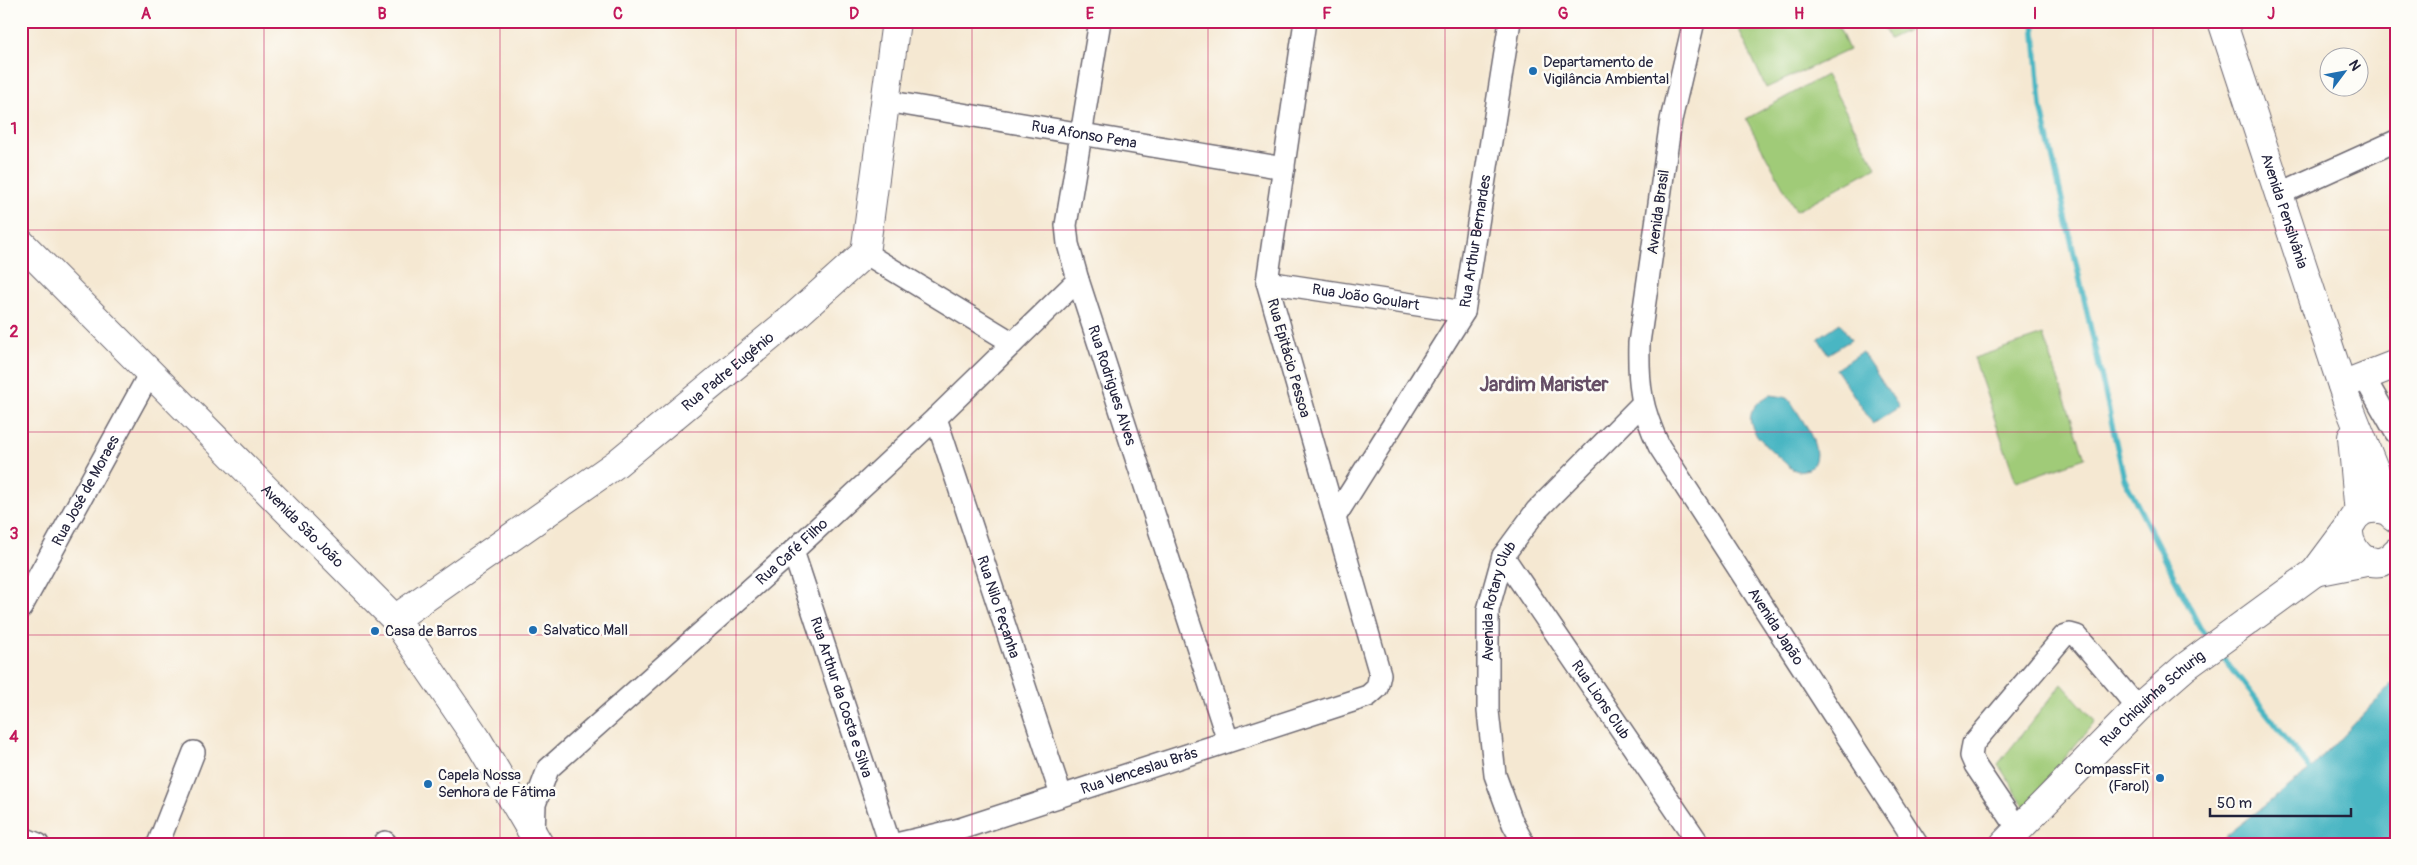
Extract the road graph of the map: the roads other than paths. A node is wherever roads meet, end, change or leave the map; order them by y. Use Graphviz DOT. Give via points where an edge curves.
graph roads {
  1 [pos="896,21"];
  2 [pos="1100,21"];
  3 [pos="1305,21"];
  4 [pos="1510,21"];
  5 [pos="1694,21"];
  6 [pos="2222,21"];
  7 [pos="885,100"];
  8 [pos="1084,132"];
  9 [pos="2396,141"];
  10 [pos="1284,168"];
  11 [pos="2279,194"];
  12 [pos="21,243"];
  13 [pos="865,252"];
  14 [pos="1078,280"];
  15 [pos="1267,282"];
  16 [pos="1464,312"];
  17 [pos="1013,343"];
  18 [pos="2396,364"];
  19 [pos="150,373"];
  20 [pos="2351,388"];
  21 [pos="1642,404"];
  22 [pos="936,418"];
  23 [pos="2396,433"];
  24 [pos="1335,517"];
  25 [pos="2395,517"];
  26 [pos="2356,518"];
  27 [pos="793,551"];
  28 [pos="1503,556"];
  29 [pos="2387,560"];
  30 [pos="2315,572"];
  31 [pos="21,608"];
  32 [pos="395,619"];
  33 [pos="1377,688"];
  34 [pos="2138,708"];
  35 [pos="1228,741"];
  36 [pos="194,752"];
  37 [pos="1061,795"];
  38 [pos="963,836"];
  39 [pos="2011,836"];
  40 [pos="21,838"];
  41 [pos="537,839"];
  42 [pos="38,844"];
  43 [pos="158,844"];
  44 [pos="890,844"];
  45 [pos="896,844"];
  46 [pos="1524,844"];
  47 [pos="1699,844"];
  48 [pos="1917,844"];
  1 -- 7 [label="main road"];
  2 -- 8 [label="street, Rua Rodrigues Alves"];
  3 -- 10 [label="street, Rua Epitácio Pessoa"];
  4 -- 16 [label="street, Rua Arthur Bernardes"];
  5 -- 21 [label="street, Avenida Brasil" via="1671,120 1639,343 1638,374"];
  6 -- 11 [label="main road, Avenida Pensilvânia"];
  7 -- 8 [label="street, Rua Afonso Pena"];
  7 -- 13 [label="main road"];
  8 -- 10 [label="street, Rua Afonso Pena"];
  8 -- 14 [label="street, Rua Rodrigues Alves" via="1066,225"];
  9 -- 11 [label="street"];
  10 -- 15 [label="street, Rua Epitácio Pessoa"];
  11 -- 20 [label="main road, Avenida Pensilvânia"];
  12 -- 19 [label="main road, Avenida São João"];
  13 -- 17 [label="street"];
  13 -- 32 [label="main road, Rua Padre Eugênio" via="795,316 616,464"];
  14 -- 17 [label="street, Rua Café Filho"];
  14 -- 35 [label="street, Rua Rodrigues Alves"];
  15 -- 16 [label="street, Rua João Goulart"];
  15 -- 24 [label="street, Rua Epitácio Pessoa"];
  16 -- 24 [label="street, Rua Arthur Bernardes"];
  17 -- 22 [label="street, Rua Café Filho"];
  18 -- 20 [label="main road"];
  19 -- 31 [label="street, Rua José de Moraes"];
  19 -- 32 [label="main road, Avenida São João"];
  20 -- 23 [label="street"];
  20 -- 25 [label="main road, Avenida Pensilvânia"];
  20 -- 26 [label="main road, Avenida Pensilvânia"];
  21 -- 28 [label="street, Avenida Rotary Club" via="1536,511"];
  21 -- 48 [label="street, Avenida Japão" via="1659,446"];
  22 -- 27 [label="street, Rua Café Filho"];
  22 -- 37 [label="street, Rua Nilo Peçanha"];
  24 -- 33 [label="street, Rua Epitácio Pessoa" via="1380,674"];
  25 -- 26 [label="main road, Avenida Pensilvânia" via="2387,511 2372,509"];
  26 -- 29 [label="main road, Avenida Pensilvânia" via="2350,529 2351,546 2362,558"];
  26 -- 30 [label="main road, Rua Chiquinha Schurig"];
  27 -- 41 [label="street, Rua Café Filho" via="548,769 535,804"];
  27 -- 44 [label="street, Rua Arthur da Costa e Silva"];
  28 -- 46 [label="street, Avenida Rotary Club" via="1488,610 1488,711 1495,775"];
  28 -- 47 [label="street, Rua Lions Club"];
  29 -- 30 [label="main road, Rua Chiquinha Schurig"];
  30 -- 34 [label="main road, Rua Chiquinha Schurig" via="2186,667"];
  32 -- 41 [label="main road, Avenida São João" via="477,739"];
  33 -- 35 [label="street, Rua Venceslau Brás" via="1368,696"];
  34 -- 39 [label="main road, Rua Chiquinha Schurig"];
  34 -- 39 [label="street" via="2077,636 2064,636 1973,744 1971,756"];
  35 -- 37 [label="street, Rua Venceslau Brás"];
  36 -- 43 [label="street"];
  37 -- 38 [label="street, Rua Venceslau Brás"];
  38 -- 45 [label="street, Rua Venceslau Brás"];
  40 -- 42 [label="street"];
}
